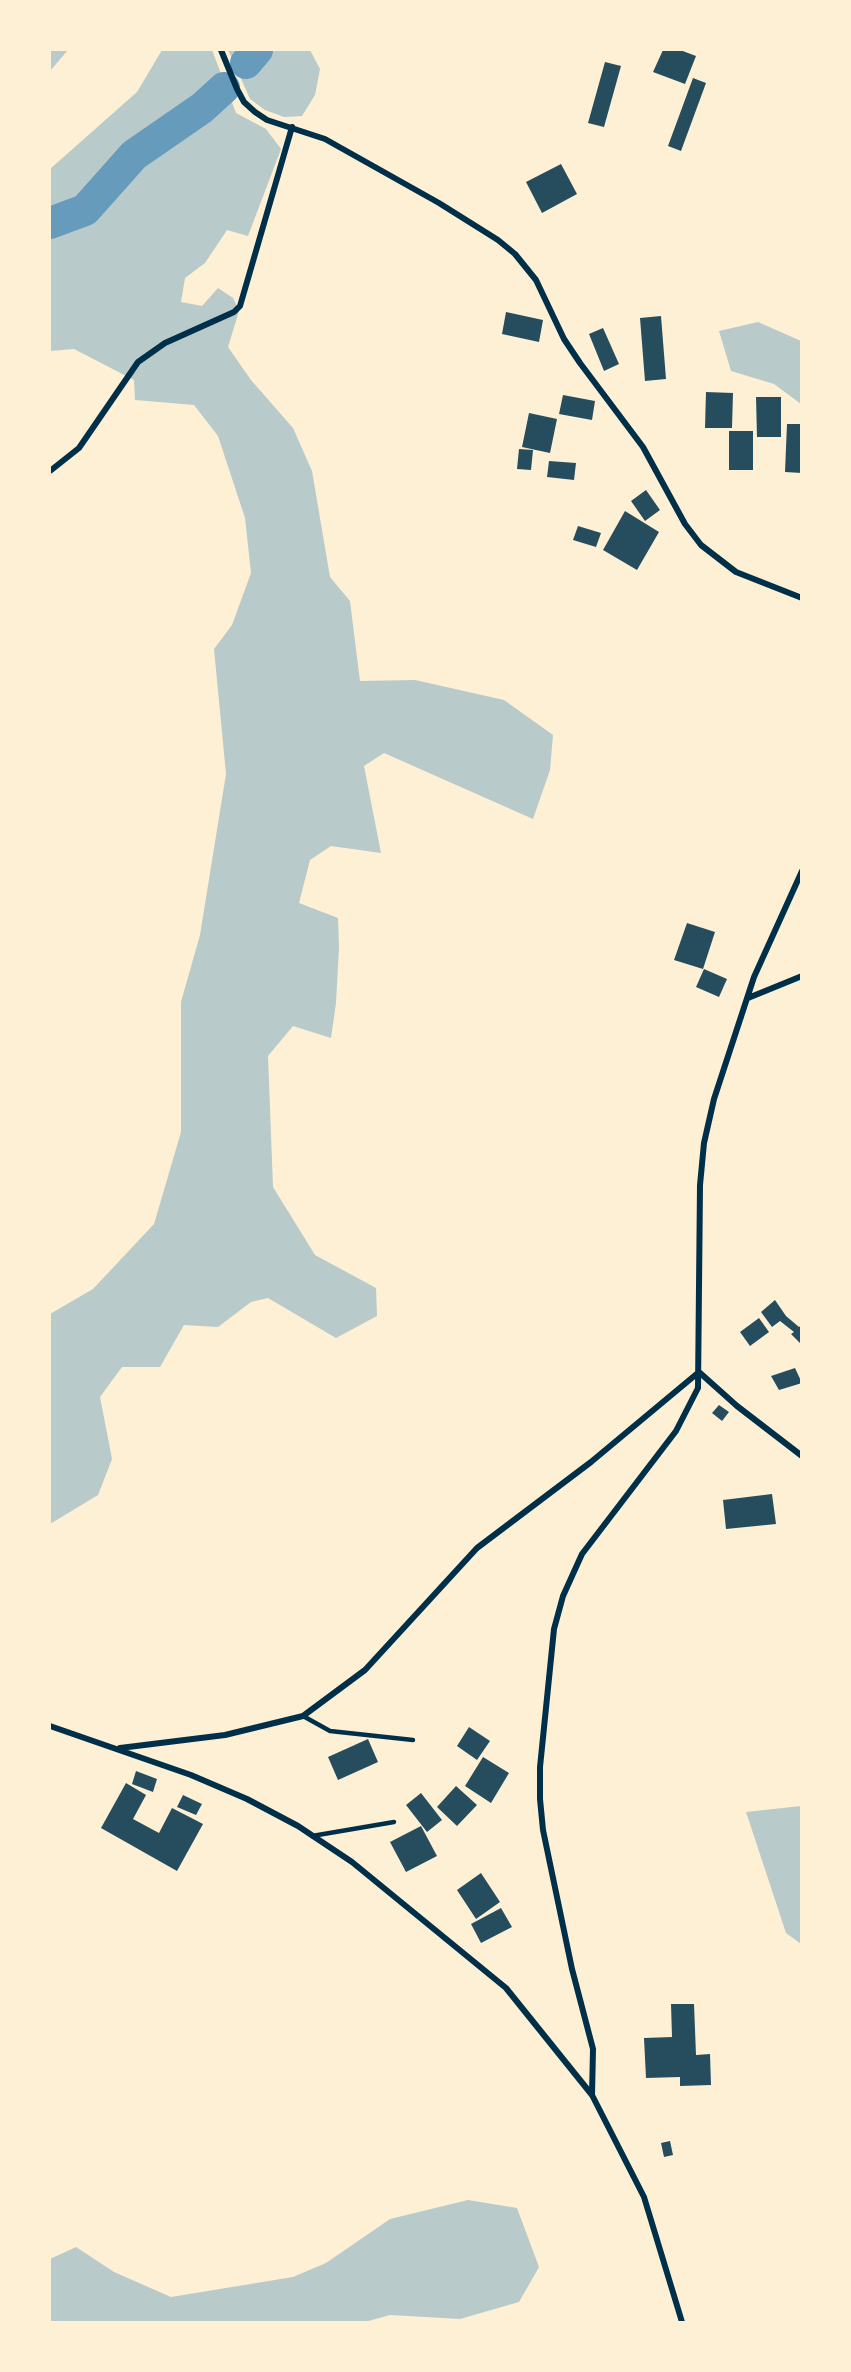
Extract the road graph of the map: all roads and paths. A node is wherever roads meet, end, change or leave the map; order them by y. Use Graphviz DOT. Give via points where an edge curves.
graph roads {
  1 [pos="221,50"];
  2 [pos="292,127"];
  3 [pos="50,471"];
  4 [pos="801,598"];
  5 [pos="801,871"];
  6 [pos="801,976"];
  7 [pos="748,998"];
  8 [pos="699,1372"];
  9 [pos="801,1456"];
  10 [pos="303,1716"];
  11 [pos="50,1726"];
  12 [pos="413,1740"];
  13 [pos="116,1749"];
  14 [pos="394,1822"];
  15 [pos="312,1836"];
  16 [pos="591,2095"];
  17 [pos="682,2322"];
  1 -- 2 [label="street" via="244,102 267,120"];
  2 -- 3 [label="street" via="240,306 165,343 138,362 79,448"];
  2 -- 4 [label="street" via="325,139 439,203 515,254 536,280 564,339 643,447 701,545 736,572"];
  5 -- 7 [label="street"];
  6 -- 7 [label="street"];
  7 -- 8 [label="street" via="714,1099 704,1143 699,1234"];
  8 -- 9 [label="street"];
  8 -- 10 [label="street" via="591,1462 477,1548 365,1670"];
  8 -- 16 [label="street" via="698,1388 686,1416 582,1554 563,1596 554,1629 540,1799 572,1969 593,2049"];
  10 -- 12 [label="lane" via="330,1731"];
  10 -- 13 [label="street" via="225,1734"];
  11 -- 13 [label="street"];
  13 -- 15 [label="street" via="247,1799"];
  14 -- 15 [label="lane"];
  15 -- 16 [label="street" via="351,1862 506,1988"];
  16 -- 17 [label="street" via="644,2197"];
}
